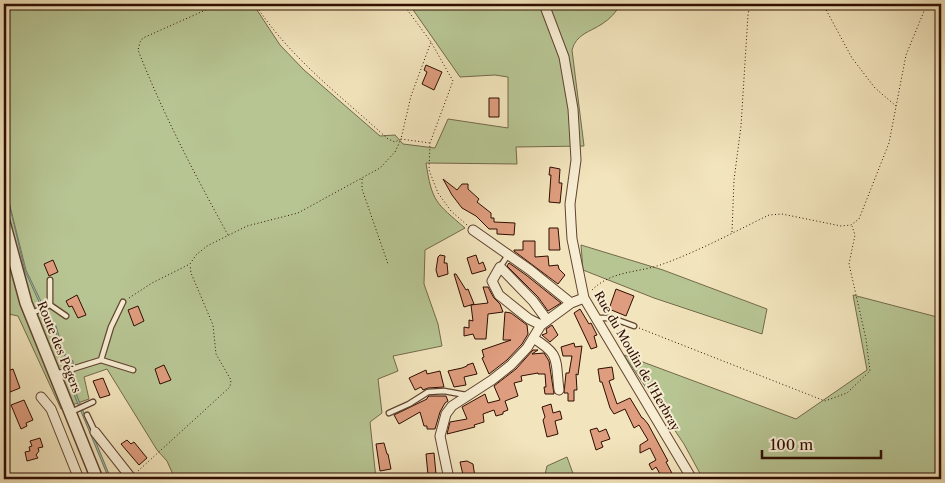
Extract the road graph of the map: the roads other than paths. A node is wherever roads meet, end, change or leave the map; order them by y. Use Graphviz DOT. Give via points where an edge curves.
graph roads {
  1 [pos="544,4"];
  2 [pos="4,222"];
  3 [pos="473,230"];
  4 [pos="508,255"];
  5 [pos="500,267"];
  6 [pos="50,280"];
  7 [pos="584,298"];
  8 [pos="123,302"];
  9 [pos="571,302"];
  10 [pos="50,305"];
  11 [pos="30,314"];
  12 [pos="66,316"];
  13 [pos="595,318"];
  14 [pos="544,322"];
  15 [pos="634,326"];
  16 [pos="533,338"];
  17 [pos="101,360"];
  18 [pos="133,370"];
  19 [pos="56,374"];
  20 [pos="559,390"];
  21 [pos="468,395"];
  22 [pos="41,397"];
  23 [pos="93,402"];
  24 [pos="70,412"];
  25 [pos="389,413"];
  26 [pos="87,415"];
  27 [pos="95,432"];
  28 [pos="131,478"];
  29 [pos="79,479"];
  30 [pos="97,479"];
  31 [pos="449,479"];
  32 [pos="692,479"];
  1 -- 7 [label="street, Rue du Moulin de l'Herbray" via="564,57 573,109 576,160 570,204 571,223"];
  2 -- 11 [label="street, Route des Pégers"];
  3 -- 4 [label="street"];
  4 -- 5 [label="lane"];
  4 -- 9 [label="street"];
  5 -- 14 [label="street" via="533,301"];
  5 -- 14 [label="street" via="492,281 499,295 529,319"];
  6 -- 10 [label="lane"];
  7 -- 9 [label="street"];
  7 -- 13 [label="street, Rue du Moulin de l'Herbray"];
  8 -- 17 [label="lane" via="111,326"];
  9 -- 14 [label="street"];
  10 -- 11 [label="lane"];
  10 -- 12 [label="lane"];
  11 -- 19 [label="street, Route des Pégers"];
  13 -- 15 [label="lane" via="612,318"];
  13 -- 32 [label="street, Rue du Moulin de l'Herbray"];
  14 -- 16 [label="street"];
  16 -- 20 [label="street" via="552,351"];
  16 -- 21 [label="street" via="511,365"];
  17 -- 18 [label="lane"];
  17 -- 19 [label="lane"];
  19 -- 24 [label="street, Route des Pégers"];
  21 -- 25 [label="lane" via="428,392"];
  21 -- 31 [label="street" via="446,414 440,436"];
  22 -- 29 [label="street" via="51,409"];
  23 -- 24 [label="lane"];
  24 -- 30 [label="street, Route des Pégers"];
  26 -- 27 [label="lane"];
  27 -- 28 [label="street"];
}
